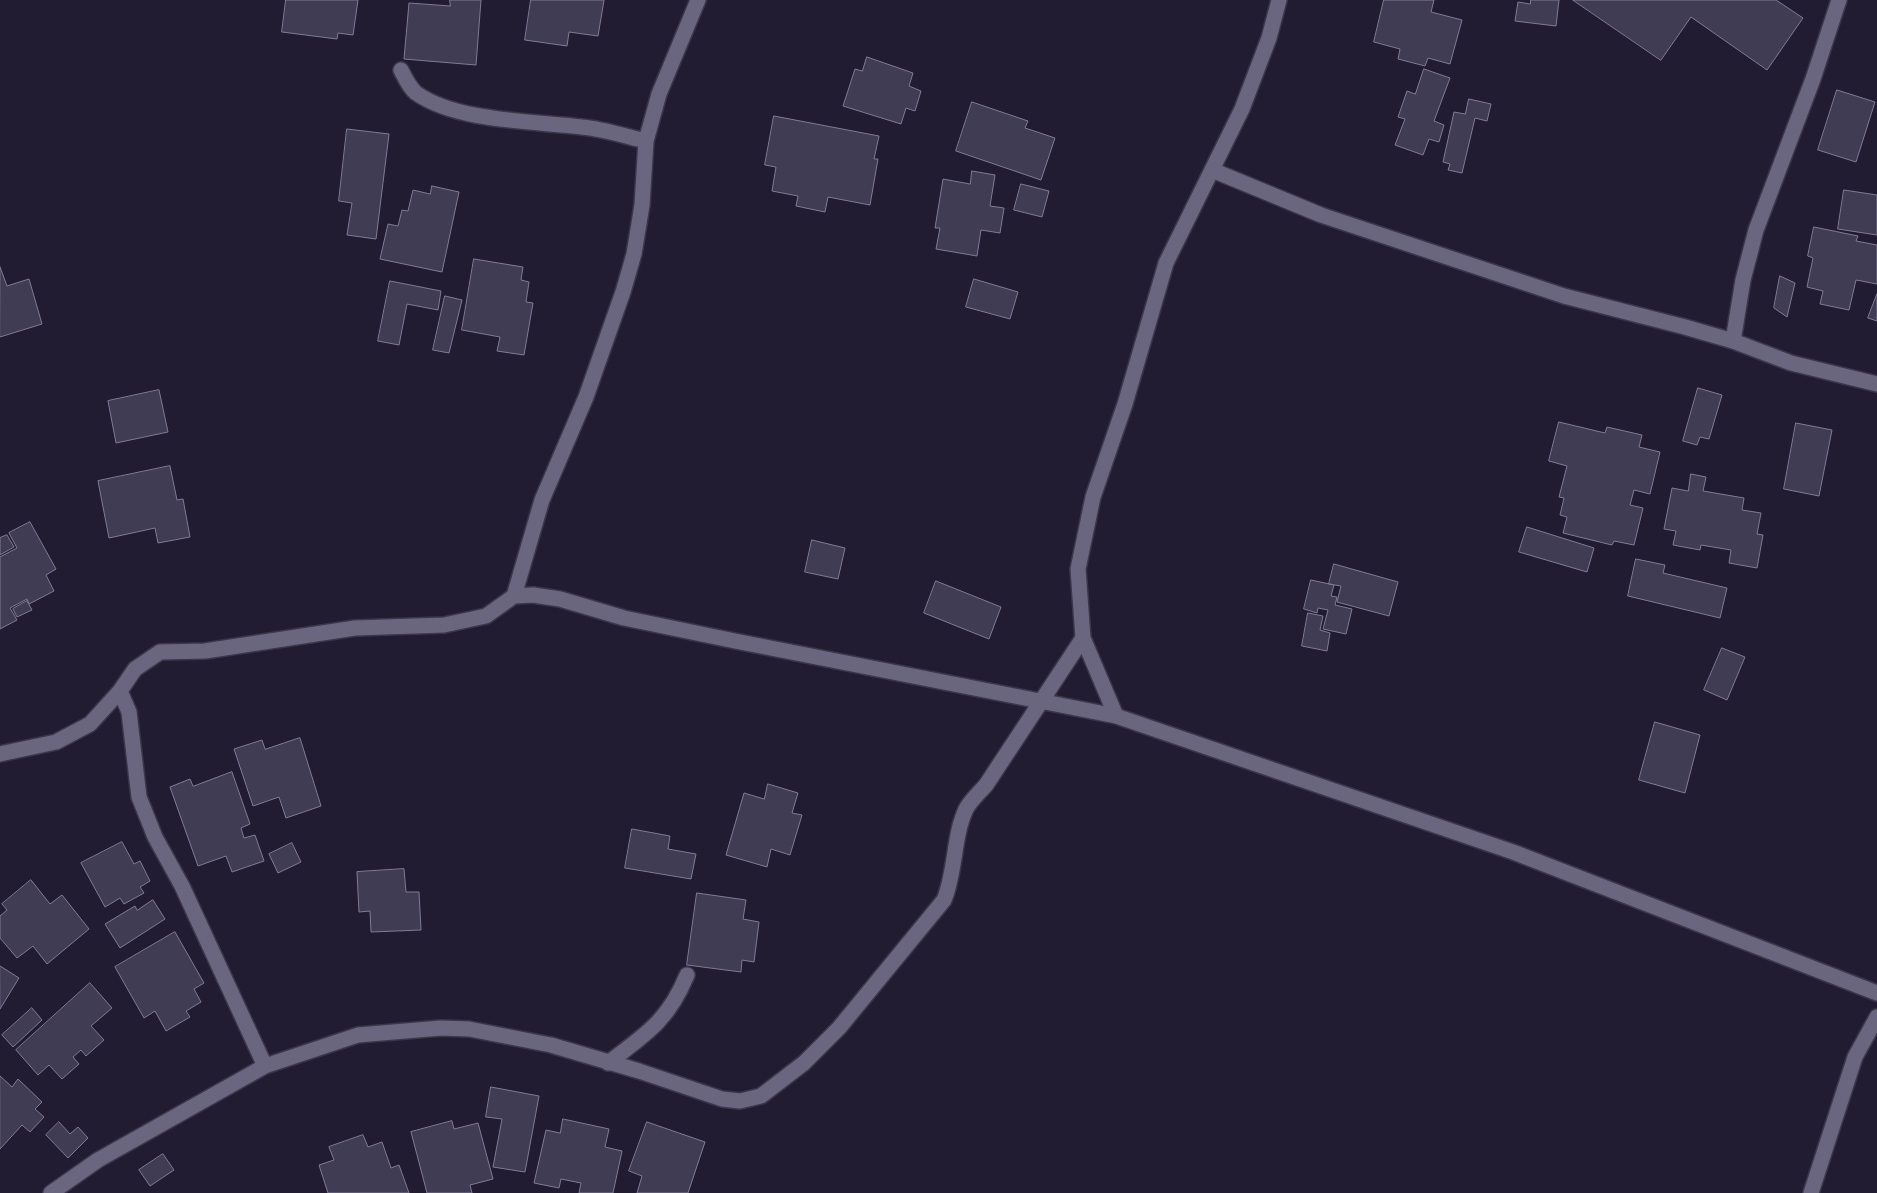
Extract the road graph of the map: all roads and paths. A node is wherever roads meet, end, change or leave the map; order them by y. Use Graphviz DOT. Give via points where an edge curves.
graph roads {
  1 [pos="698,0"];
  2 [pos="1279,0"];
  3 [pos="1839,0"];
  4 [pos="402,70"];
  5 [pos="646,141"];
  6 [pos="1212,170"];
  7 [pos="1733,341"];
  8 [pos="1877,384"];
  9 [pos="514,596"];
  10 [pos="1084,638"];
  11 [pos="120,691"];
  12 [pos="1040,703"];
  13 [pos="1116,716"];
  14 [pos="0,754"];
  15 [pos="687,975"];
  16 [pos="1877,993"];
  17 [pos="1877,1017"];
  18 [pos="608,1063"];
  19 [pos="265,1066"];
  20 [pos="51,1193"];
  21 [pos="1812,1193"];
  1 -- 5 [label="street" via="659,94"];
  2 -- 6 [label="street" via="1269,38 1242,109"];
  3 -- 7 [label="street" via="1756,230 1743,280"];
  4 -- 5 [label="street" via="414,92 469,114 585,127"];
  5 -- 9 [label="street" via="642,205 634,254 623,292 586,397 542,500"];
  6 -- 7 [label="street" via="1321,215 1564,296"];
  6 -- 10 [label="street" via="1166,263 1125,404 1093,498 1078,569"];
  7 -- 8 [label="street" via="1791,363"];
  9 -- 11 [label="street" via="486,616 444,625 354,628 205,651 160,652 135,669"];
  9 -- 12 [label="street" via="533,594 560,599 652,624"];
  10 -- 12 [label="street"];
  10 -- 13 [label="street"];
  11 -- 14 [label="street" via="90,724 56,742"];
  11 -- 19 [label="street" via="129,712 139,797"];
  12 -- 13 [label="street"];
  12 -- 18 [label="street" via="968,807 961,822 950,885 944,900 839,1028 804,1063 761,1096 740,1101 699,1093"];
  13 -- 16 [label="street" via="1513,852"];
  15 -- 18 [label="street" via="669,1011 654,1028"];
  17 -- 21 [label="street" via="1855,1057"];
  18 -- 19 [label="street" via="551,1045 500,1034 469,1028 441,1028 358,1035"];
  19 -- 20 [label="street" via="98,1160"];
}
